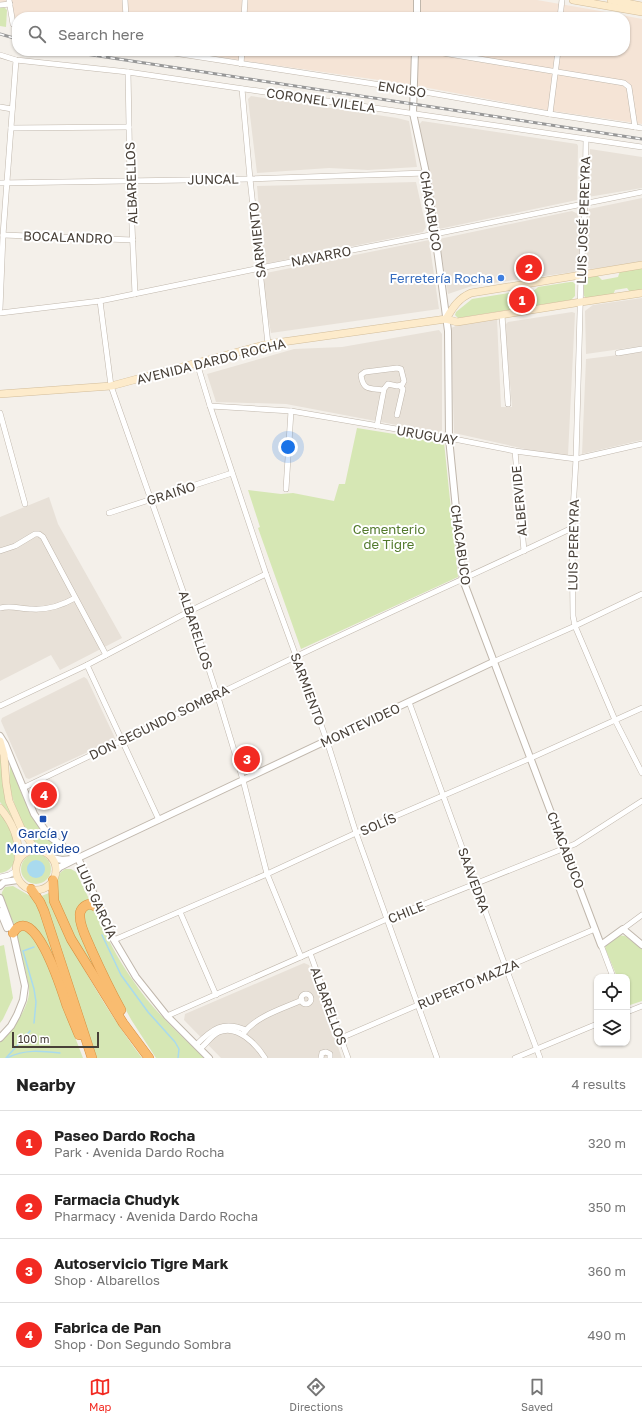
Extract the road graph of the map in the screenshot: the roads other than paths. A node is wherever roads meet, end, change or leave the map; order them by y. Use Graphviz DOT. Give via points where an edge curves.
graph roads {
  1 [pos="125,0"];
  2 [pos="245,0"];
  3 [pos="417,0"];
  4 [pos="562,0"];
  5 [pos="573,0"];
  6 [pos="611,0"];
  7 [pos="10,2"];
  8 [pos="0,4"];
  9 [pos="642,6"];
  10 [pos="12,12"];
  11 [pos="126,12"];
  12 [pos="244,12"];
  13 [pos="417,12"];
  14 [pos="561,12"];
  15 [pos="642,12"];
  16 [pos="0,55"];
  17 [pos="192,56"];
  18 [pos="242,56"];
  19 [pos="415,56"];
  20 [pos="461,56"];
  21 [pos="558,56"];
  22 [pos="16,60"];
  23 [pos="241,64"];
  24 [pos="128,72"];
  25 [pos="556,72"];
  26 [pos="242,89"];
  27 [pos="413,90"];
  28 [pos="0,106"];
  29 [pos="12,109"];
  30 [pos="413,113"];
  31 [pos="550,114"];
  32 [pos="129,127"];
  33 [pos="635,127"];
  34 [pos="11,128"];
  35 [pos="642,128"];
  36 [pos="586,140"];
  37 [pos="642,147"];
  38 [pos="426,173"];
  39 [pos="250,179"];
  40 [pos="130,180"];
  41 [pos="0,183"];
  42 [pos="6,183"];
  43 [pos="642,192"];
  44 [pos="585,203"];
  45 [pos="435,234"];
  46 [pos="3,235"];
  47 [pos="133,240"];
  48 [pos="642,265"];
  49 [pos="260,268"];
  50 [pos="581,275"];
  51 [pos="642,293"];
  52 [pos="135,294"];
  53 [pos="100,301"];
  54 [pos="581,302"];
  55 [pos="0,309"];
  56 [pos="0,314"];
  57 [pos="502,315"];
  58 [pos="446,319"];
  59 [pos="268,344"];
  60 [pos="642,349"];
  61 [pos="618,353"];
  62 [pos="197,363"];
  63 [pos="111,386"];
  64 [pos="400,386"];
  65 [pos="384,390"];
  66 [pos="0,394"];
  67 [pos="508,404"];
  68 [pos="210,406"];
  69 [pos="291,411"];
  70 [pos="0,413"];
  71 [pos="397,415"];
  72 [pos="377,426"];
  73 [pos="449,438"];
  74 [pos="642,444"];
  75 [pos="514,451"];
  76 [pos="576,459"];
  77 [pos="232,473"];
  78 [pos="286,489"];
  79 [pos="150,499"];
  80 [pos="25,504"];
  81 [pos="110,513"];
  82 [pos="572,528"];
  83 [pos="0,551"];
  84 [pos="524,551"];
  85 [pos="266,574"];
  86 [pos="463,580"];
  87 [pos="642,594"];
  88 [pos="75,598"];
  89 [pos="0,608"];
  90 [pos="190,611"];
  91 [pos="574,626"];
  92 [pos="106,655"];
  93 [pos="296,657"];
  94 [pos="493,662"];
  95 [pos="87,665"];
  96 [pos="217,694"];
  97 [pos="410,702"];
  98 [pos="0,706"];
  99 [pos="642,708"];
  100 [pos="616,720"];
  101 [pos="0,736"];
  102 [pos="0,741"];
  103 [pos="122,741"];
  104 [pos="327,741"];
  105 [pos="531,758"];
  106 [pos="642,773"];
  107 [pos="243,780"];
  108 [pos="22,788"];
  109 [pos="444,795"];
  110 [pos="642,801"];
  111 [pos="0,808"];
  112 [pos="159,820"];
  113 [pos="356,833"];
  114 [pos="565,848"];
  115 [pos="35,850"];
  116 [pos="52,858"];
  117 [pos="78,858"];
  118 [pos="18,859"];
  119 [pos="66,864"];
  120 [pos="16,872"];
  121 [pos="84,873"];
  122 [pos="267,874"];
  123 [pos="55,875"];
  124 [pos="18,880"];
  125 [pos="1,882"];
  126 [pos="475,884"];
  127 [pos="31,890"];
  128 [pos="0,898"];
  129 [pos="99,908"];
  130 [pos="0,911"];
  131 [pos="180,912"];
  132 [pos="642,915"];
  133 [pos="387,919"];
  134 [pos="595,929"];
  135 [pos="623,929"];
  136 [pos="13,934"];
  137 [pos="114,940"];
  138 [pos="601,945"];
  139 [pos="642,945"];
  140 [pos="15,946"];
  141 [pos="310,953"];
  142 [pos="301,957"];
  143 [pos="506,968"];
  144 [pos="612,974"];
  145 [pos="216,995"];
  146 [pos="302,1000"];
  147 [pos="418,1005"];
  148 [pos="642,1006"];
  149 [pos="630,1011"];
  150 [pos="167,1016"];
  151 [pos="594,1025"];
  152 [pos="244,1032"];
  153 [pos="0,1038"];
  154 [pos="340,1038"];
  155 [pos="198,1047"];
  156 [pos="536,1049"];
  157 [pos="143,1050"];
  158 [pos="91,1058"];
  159 [pos="149,1058"];
  160 [pos="209,1058"];
  161 [pos="265,1058"];
  162 [pos="321,1058"];
  163 [pos="330,1058"];
  164 [pos="348,1058"];
  165 [pos="437,1058"];
  166 [pos="515,1058"];
  167 [pos="540,1058"];
  1 -- 11 [label="street"];
  2 -- 12 [label="street"];
  3 -- 13 [label="street"];
  4 -- 14 [label="street"];
  5 -- 15 [label="main road"];
  6 -- 9 [label="main road"];
  7 -- 8 [label="street"];
  7 -- 10 [label="street"];
  16 -- 22 [label="street, CORONEL VILELA"];
  17 -- 23 [label="street, ENCISO"];
  18 -- 23 [label="street"];
  19 -- 27 [label="street"];
  20 -- 25 [label="street"];
  21 -- 25 [label="street"];
  22 -- 24 [label="street, CORONEL VILELA"];
  22 -- 29 [label="street"];
  23 -- 27 [label="street, ENCISO"];
  24 -- 26 [label="street, CORONEL VILELA"];
  24 -- 32 [label="street, ALBARELLOS"];
  25 -- 31 [label="street"];
  25 -- 33 [label="street" via="627,84"];
  26 -- 30 [label="street, CORONEL VILELA"];
  26 -- 39 [label="street, SARMIENTO"];
  27 -- 30 [label="street, CHACABUCO"];
  27 -- 31 [label="street, ENCISO"];
  28 -- 29 [label="street"];
  29 -- 34 [label="street"];
  30 -- 36 [label="street, CORONEL VILELA"];
  30 -- 38 [label="street, CHACABUCO"];
  31 -- 33 [label="street, ENCISO"];
  32 -- 34 [label="street"];
  32 -- 40 [label="street, ALBARELLOS"];
  33 -- 35 [label="street, ENCISO"];
  34 -- 42 [label="street"];
  36 -- 37 [label="street, CORONEL VILELA"];
  36 -- 44 [label="street, LUIS JOSÉ PEREYRA"];
  38 -- 39 [label="street, JUNCAL"];
  38 -- 45 [label="street, CHACABUCO"];
  39 -- 40 [label="street, JUNCAL"];
  39 -- 49 [label="street, SARMIENTO"];
  40 -- 42 [label="street, JUNCAL"];
  40 -- 47 [label="street, ALBARELLOS"];
  41 -- 42 [label="street, JUNCAL"];
  42 -- 46 [label="street"];
  43 -- 44 [label="street, NAVARRO"];
  44 -- 45 [label="street, NAVARRO"];
  44 -- 50 [label="street, LUIS JOSÉ PEREYRA"];
  45 -- 49 [label="street, NAVARRO"];
  45 -- 58 [label="street, CHACABUCO"];
  46 -- 47 [label="street, BOCALANDRO"];
  46 -- 55 [label="street"];
  47 -- 52 [label="street, ALBARELLOS"];
  48 -- 50 [label="main road"];
  49 -- 52 [label="street, NAVARRO"];
  49 -- 59 [label="street, SARMIENTO"];
  50 -- 54 [label="street, LUIS JOSÉ PEREYRA"];
  50 -- 58 [label="main road" via="471,293 463,296 453,306"];
  51 -- 54 [label="main road, AVENIDA DARDO ROCHA"];
  52 -- 53 [label="street, NAVARRO"];
  53 -- 56 [label="street, NAVARRO"];
  53 -- 63 [label="street, ALBARELLOS"];
  54 -- 57 [label="main road, AVENIDA DARDO ROCHA"];
  54 -- 76 [label="street, LUIS PEREYRA"];
  57 -- 58 [label="main road, AVENIDA DARDO ROCHA" via="457,322"];
  57 -- 67 [label="street"];
  58 -- 59 [label="main road, AVENIDA DARDO ROCHA"];
  58 -- 73 [label="street, CHACABUCO"];
  59 -- 62 [label="main road, AVENIDA DARDO ROCHA"];
  60 -- 61 [label="street"];
  62 -- 63 [label="main road, AVENIDA DARDO ROCHA"];
  62 -- 68 [label="street, SARMIENTO"];
  63 -- 66 [label="main road, AVENIDA DARDO ROCHA"];
  63 -- 79 [label="street, ALBARELLOS"];
  64 -- 65 [label="street" via="388,384"];
  64 -- 65 [label="street" via="404,381 399,368 362,374 366,388"];
  64 -- 71 [label="street" via="403,389"];
  65 -- 72 [label="street"];
  68 -- 69 [label="street, URUGUAY"];
  68 -- 77 [label="street, SARMIENTO"];
  69 -- 72 [label="street, URUGUAY"];
  69 -- 78 [label="street"];
  70 -- 80 [label="street"];
  72 -- 73 [label="street, URUGUAY"];
  73 -- 75 [label="street, URUGUAY"];
  73 -- 86 [label="street, CHACABUCO"];
  74 -- 76 [label="street, URUGUAY"];
  75 -- 76 [label="street, URUGUAY"];
  75 -- 84 [label="street, ALBERVIDE"];
  76 -- 82 [label="street, LUIS PEREYRA"];
  77 -- 79 [label="street, GRAIÑO"];
  77 -- 85 [label="street, SARMIENTO"];
  79 -- 81 [label="street, GRAIÑO"];
  79 -- 90 [label="street, ALBARELLOS"];
  82 -- 84 [label="street, DON SEGUNDO SOMBRA"];
  82 -- 91 [label="street, LUIS PEREYRA"];
  83 -- 88 [label="street" via="39,534 43,537"];
  84 -- 86 [label="street, DON SEGUNDO SOMBRA"];
  85 -- 90 [label="street"];
  85 -- 93 [label="street, SARMIENTO"];
  86 -- 93 [label="street, DON SEGUNDO SOMBRA"];
  86 -- 94 [label="street, CHACABUCO"];
  87 -- 91 [label="street, MONTEVIDEO"];
  88 -- 89 [label="street" via="45,610 10,606"];
  88 -- 92 [label="street"];
  90 -- 92 [label="street"];
  90 -- 96 [label="street, ALBARELLOS"];
  91 -- 94 [label="street, MONTEVIDEO"];
  91 -- 100 [label="street, LUIS PEREYRA"];
  92 -- 95 [label="street"];
  93 -- 96 [label="street, DON SEGUNDO SOMBRA"];
  93 -- 104 [label="street, SARMIENTO"];
  94 -- 97 [label="street, MONTEVIDEO"];
  94 -- 105 [label="street, CHACABUCO"];
  95 -- 98 [label="street"];
  95 -- 103 [label="street"];
  96 -- 103 [label="street, DON SEGUNDO SOMBRA"];
  96 -- 107 [label="street, ALBARELLOS"];
  97 -- 104 [label="street, MONTEVIDEO"];
  97 -- 109 [label="street, SAAVEDRA"];
  99 -- 100 [label="street, SOLÍS"];
  100 -- 105 [label="street, SOLÍS"];
  100 -- 106 [label="street, LUIS PEREYRA"];
  101 -- 108 [label="street, LUIS GARCÍA"];
  102 -- 115 [label="main road" via="9,800 21,828"];
  103 -- 108 [label="street, DON SEGUNDO SOMBRA"];
  103 -- 112 [label="street"];
  104 -- 107 [label="street, MONTEVIDEO"];
  104 -- 113 [label="street, SARMIENTO"];
  105 -- 109 [label="street, SOLÍS"];
  105 -- 114 [label="street, CHACABUCO"];
  107 -- 112 [label="street, MONTEVIDEO"];
  107 -- 122 [label="street, ALBARELLOS"];
  108 -- 117 [label="street, LUIS GARCÍA" via="34,814 49,836"];
  109 -- 113 [label="street, SOLÍS"];
  109 -- 126 [label="street, SAAVEDRA"];
  110 -- 114 [label="street, CHILE"];
  111 -- 118 [label="main road" via="15,831 19,848"];
  112 -- 117 [label="street, MONTEVIDEO"];
  113 -- 122 [label="street, SOLÍS"];
  113 -- 133 [label="street, SARMIENTO"];
  114 -- 126 [label="street, CHILE"];
  114 -- 134 [label="street, CHACABUCO"];
  115 -- 116 [label="main road" via="45,852"];
  115 -- 118 [label="main road" via="25,852"];
  116 -- 117 [label="street, MONTEVIDEO"];
  116 -- 123 [label="main road"];
  117 -- 119 [label="street, MONTEVIDEO"];
  117 -- 121 [label="street, LUIS GARCÍA"];
  118 -- 120 [label="main road"];
  119 -- 121 [label="street" via="76,866"];
  119 -- 123 [label="street, MONTEVIDEO"];
  120 -- 124 [label="main road"];
  120 -- 125 [label="street"];
  121 -- 129 [label="street, LUIS GARCÍA"];
  122 -- 131 [label="street, SOLÍS"];
  122 -- 142 [label="street, ALBARELLOS"];
  123 -- 127 [label="main road" via="46,887"];
  123 -- 157 [label="highway" via="54,901 71,939 123,1023"];
  124 -- 125 [label="street"];
  124 -- 127 [label="main road"];
  126 -- 133 [label="street, CHILE"];
  126 -- 143 [label="street, SAAVEDRA"];
  127 -- 158 [label="highway" via="44,911"];
  128 -- 136 [label="street"];
  129 -- 137 [label="street, LUIS GARCÍA"];
  129 -- 157 [label="highway" via="90,904 82,908 80,917 84,934 102,974"];
  130 -- 140 [label="street"];
  131 -- 137 [label="street, SOLÍS"];
  131 -- 145 [label="street"];
  132 -- 135 [label="street"];
  133 -- 141 [label="street, CHILE"];
  133 -- 147 [label="street, SARMIENTO"];
  134 -- 138 [label="street, CHACABUCO"];
  134 -- 143 [label="street, RUPERTO MAZZA"];
  135 -- 138 [label="street"];
  135 -- 139 [label="street"];
  136 -- 140 [label="street"];
  136 -- 158 [label="highway" via="16,928 24,926 31,929 38,938"];
  137 -- 150 [label="street, LUIS GARCÍA" via="136,977"];
  138 -- 144 [label="street, CHACABUCO"];
  140 -- 153 [label="street" via="25,986 24,993 17,1015"];
  141 -- 142 [label="street, CHILE"];
  141 -- 154 [label="street, ALBARELLOS"];
  142 -- 145 [label="street, CHILE"];
  143 -- 147 [label="street, RUPERTO MAZZA"];
  143 -- 156 [label="street, SAAVEDRA"];
  145 -- 150 [label="street, CHILE"];
  146 -- 152 [label="street" via="260,1019"];
  147 -- 154 [label="street, RUPERTO MAZZA"];
  147 -- 165 [label="street, SARMIENTO"];
  148 -- 149 [label="street"];
  150 -- 155 [label="street, LUIS GARCÍA"];
  151 -- 156 [label="street"];
  152 -- 155 [label="street" via="219,1032"];
  152 -- 161 [label="street"];
  154 -- 164 [label="street, ALBARELLOS"];
  155 -- 160 [label="street, LUIS GARCÍA"];
  156 -- 166 [label="street"];
  156 -- 167 [label="street, SAAVEDRA"];
  157 -- 159 [label="highway"];
  162 -- 163 [label="street" via="322,1053 326,1052"];
}
